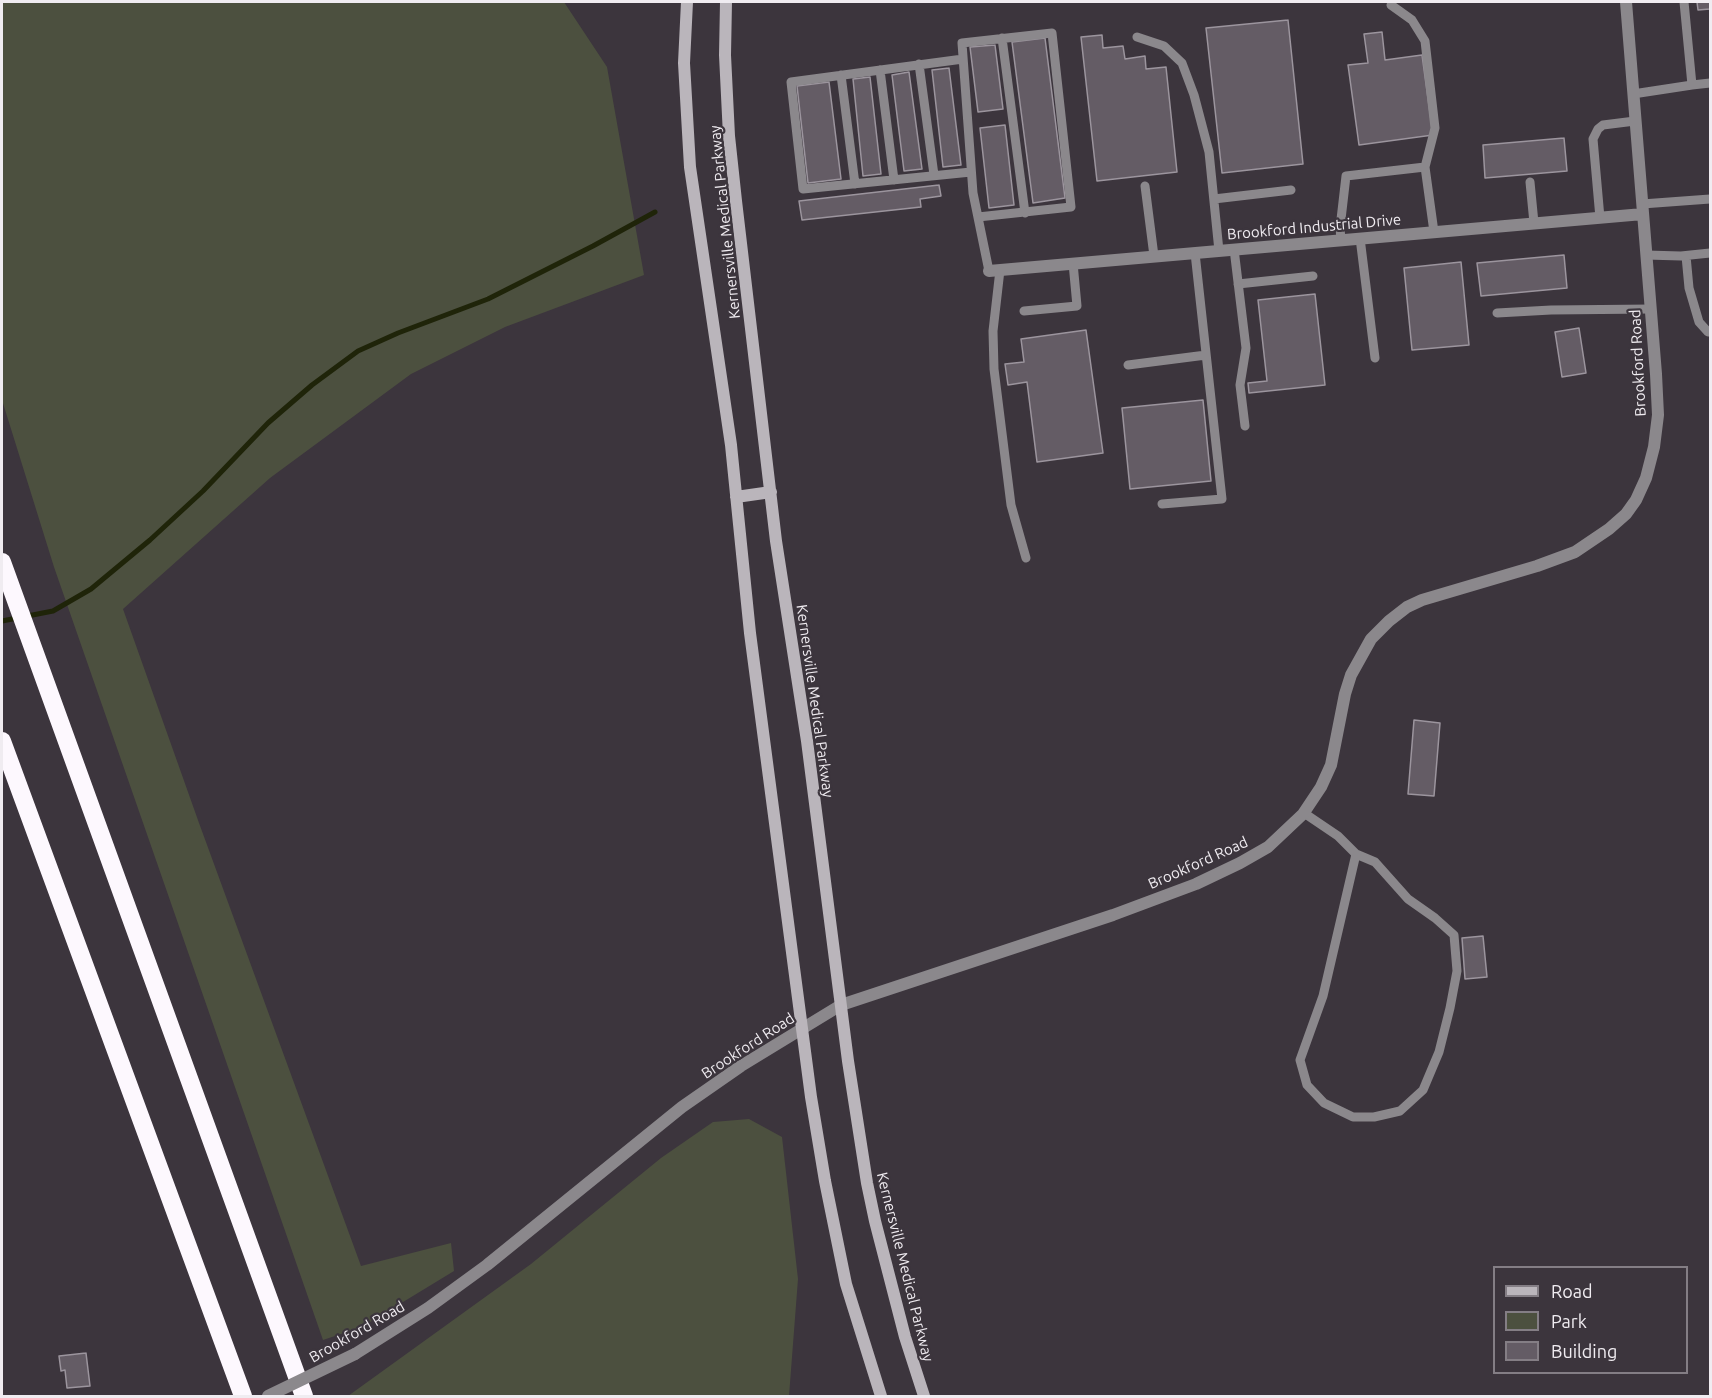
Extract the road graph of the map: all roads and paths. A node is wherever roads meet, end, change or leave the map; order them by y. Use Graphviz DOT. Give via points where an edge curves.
graph roads {
  1 [pos="687,2"];
  2 [pos="726,2"];
  3 [pos="1626,2"];
  4 [pos="1684,2"];
  5 [pos="1391,5"];
  6 [pos="1137,37"];
  7 [pos="1002,38"];
  8 [pos="963,59"];
  9 [pos="919,64"];
  10 [pos="880,70"];
  11 [pos="841,75"];
  12 [pos="1710,83"];
  13 [pos="1692,85"];
  14 [pos="1633,94"];
  15 [pos="1635,121"];
  16 [pos="1425,167"];
  17 [pos="971,172"];
  18 [pos="934,176"];
  19 [pos="894,180"];
  20 [pos="1530,182"];
  21 [pos="855,184"];
  22 [pos="1145,186"];
  23 [pos="1291,190"];
  24 [pos="1214,199"];
  25 [pos="1710,199"];
  26 [pos="1642,209"];
  27 [pos="1025,213"];
  28 [pos="978,217"];
  29 [pos="1600,218"];
  30 [pos="1534,223"];
  31 [pos="1434,232"];
  32 [pos="1360,238"];
  33 [pos="1341,240"];
  34 [pos="1234,249"];
  35 [pos="1219,251"];
  36 [pos="1195,253"];
  37 [pos="1710,253"];
  38 [pos="1646,255"];
  39 [pos="1154,256"];
  40 [pos="1686,256"];
  41 [pos="1073,263"];
  42 [pos="994,270"];
  43 [pos="1313,276"];
  44 [pos="1238,284"];
  45 [pos="1651,309"];
  46 [pos="1024,311"];
  47 [pos="1497,313"];
  48 [pos="1710,332"];
  49 [pos="1206,355"];
  50 [pos="1375,358"];
  51 [pos="1128,365"];
  52 [pos="1245,426"];
  53 [pos="771,492"];
  54 [pos="736,497"];
  55 [pos="1162,504"];
  56 [pos="1026,558"];
  57 [pos="2,562"];
  58 [pos="2,741"];
  59 [pos="1304,813"];
  60 [pos="1356,854"];
  61 [pos="841,1005"];
  62 [pos="801,1030"];
  63 [pos="243,1396"];
  64 [pos="268,1396"];
  65 [pos="304,1396"];
  66 [pos="881,1396"];
  67 [pos="924,1396"];
  1 -- 54 [label="main road, Kernersville Medical Parkway" via="684,63 690,168"];
  2 -- 53 [label="main road, Kernersville Medical Parkway" via="729,136"];
  3 -- 14 [label="street, Brookford Road"];
  4 -- 13 [label="lane"];
  5 -- 16 [label="lane" via="1412,20 1425,41 1435,128"];
  6 -- 24 [label="lane" via="1164,46 1182,63 1209,152"];
  7 -- 8 [label="lane" via="962,43"];
  7 -- 27 [label="lane"];
  7 -- 27 [label="lane" via="1053,33 1071,207"];
  8 -- 9 [label="lane"];
  8 -- 17 [label="lane"];
  9 -- 10 [label="lane"];
  9 -- 18 [label="lane"];
  10 -- 11 [label="lane"];
  10 -- 19 [label="lane"];
  11 -- 21 [label="lane"];
  11 -- 21 [label="lane" via="791,82 803,189"];
  12 -- 13 [label="lane"];
  13 -- 14 [label="lane"];
  14 -- 15 [label="street, Brookford Road"];
  15 -- 26 [label="street, Brookford Road"];
  15 -- 29 [label="lane" via="1603,125 1593,139"];
  16 -- 31 [label="lane"];
  16 -- 33 [label="lane" via="1346,176"];
  17 -- 18 [label="lane"];
  17 -- 28 [label="lane"];
  18 -- 19 [label="lane"];
  19 -- 21 [label="lane"];
  20 -- 30 [label="lane"];
  22 -- 39 [label="lane"];
  23 -- 24 [label="lane"];
  24 -- 35 [label="lane"];
  25 -- 26 [label="lane"];
  26 -- 29 [label="street, Brookford Industrial Drive"];
  26 -- 38 [label="street, Brookford Road"];
  27 -- 28 [label="lane"];
  28 -- 42 [label="lane"];
  29 -- 30 [label="street, Brookford Industrial Drive"];
  30 -- 31 [label="street, Brookford Industrial Drive"];
  31 -- 32 [label="street, Brookford Industrial Drive"];
  32 -- 33 [label="street, Brookford Industrial Drive"];
  32 -- 50 [label="lane"];
  33 -- 34 [label="street, Brookford Industrial Drive"];
  34 -- 35 [label="street, Brookford Industrial Drive"];
  34 -- 44 [label="lane"];
  35 -- 36 [label="street, Brookford Industrial Drive"];
  36 -- 39 [label="street, Brookford Industrial Drive"];
  36 -- 49 [label="lane"];
  37 -- 40 [label="lane"];
  38 -- 40 [label="lane"];
  38 -- 45 [label="street, Brookford Road"];
  39 -- 41 [label="street, Brookford Industrial Drive"];
  40 -- 48 [label="lane" via="1689,288 1699,321"];
  41 -- 42 [label="street, Brookford Industrial Drive"];
  41 -- 46 [label="lane" via="1077,306"];
  42 -- 56 [label="lane" via="994,369 1011,505"];
  43 -- 44 [label="lane"];
  44 -- 52 [label="lane" via="1246,348 1240,385"];
  45 -- 47 [label="lane"];
  45 -- 59 [label="street, Brookford Road" via="1658,415 1646,478 1636,500 1609,530 1575,552 1422,600 1389,621 1371,639 1352,675 1331,765"];
  49 -- 51 [label="lane"];
  49 -- 55 [label="lane" via="1222,499"];
  53 -- 54 [label="main road"];
  53 -- 61 [label="main road, Kernersville Medical Parkway"];
  54 -- 62 [label="main road, Kernersville Medical Parkway"];
  57 -- 65 [label="highway"];
  58 -- 63 [label="highway"];
  59 -- 60 [label="lane"];
  59 -- 61 [label="street, Brookford Road" via="1268,847 1196,884"];
  60 -- 60 [label="lane" via="1375,862 1408,899 1454,934 1457,971 1439,1052 1423,1090 1400,1111 1374,1117 1353,1117 1324,1103 1307,1085 1300,1060 1323,996"];
  61 -- 62 [label="street, Brookford Road"];
  61 -- 67 [label="main road, Kernersville Medical Parkway" via="867,1183 890,1281"];
  62 -- 64 [label="street, Brookford Road, bridge" via="682,1107 428,1308 355,1354"];
  62 -- 66 [label="main road, Kernersville Medical Parkway" via="846,1284"];
}
